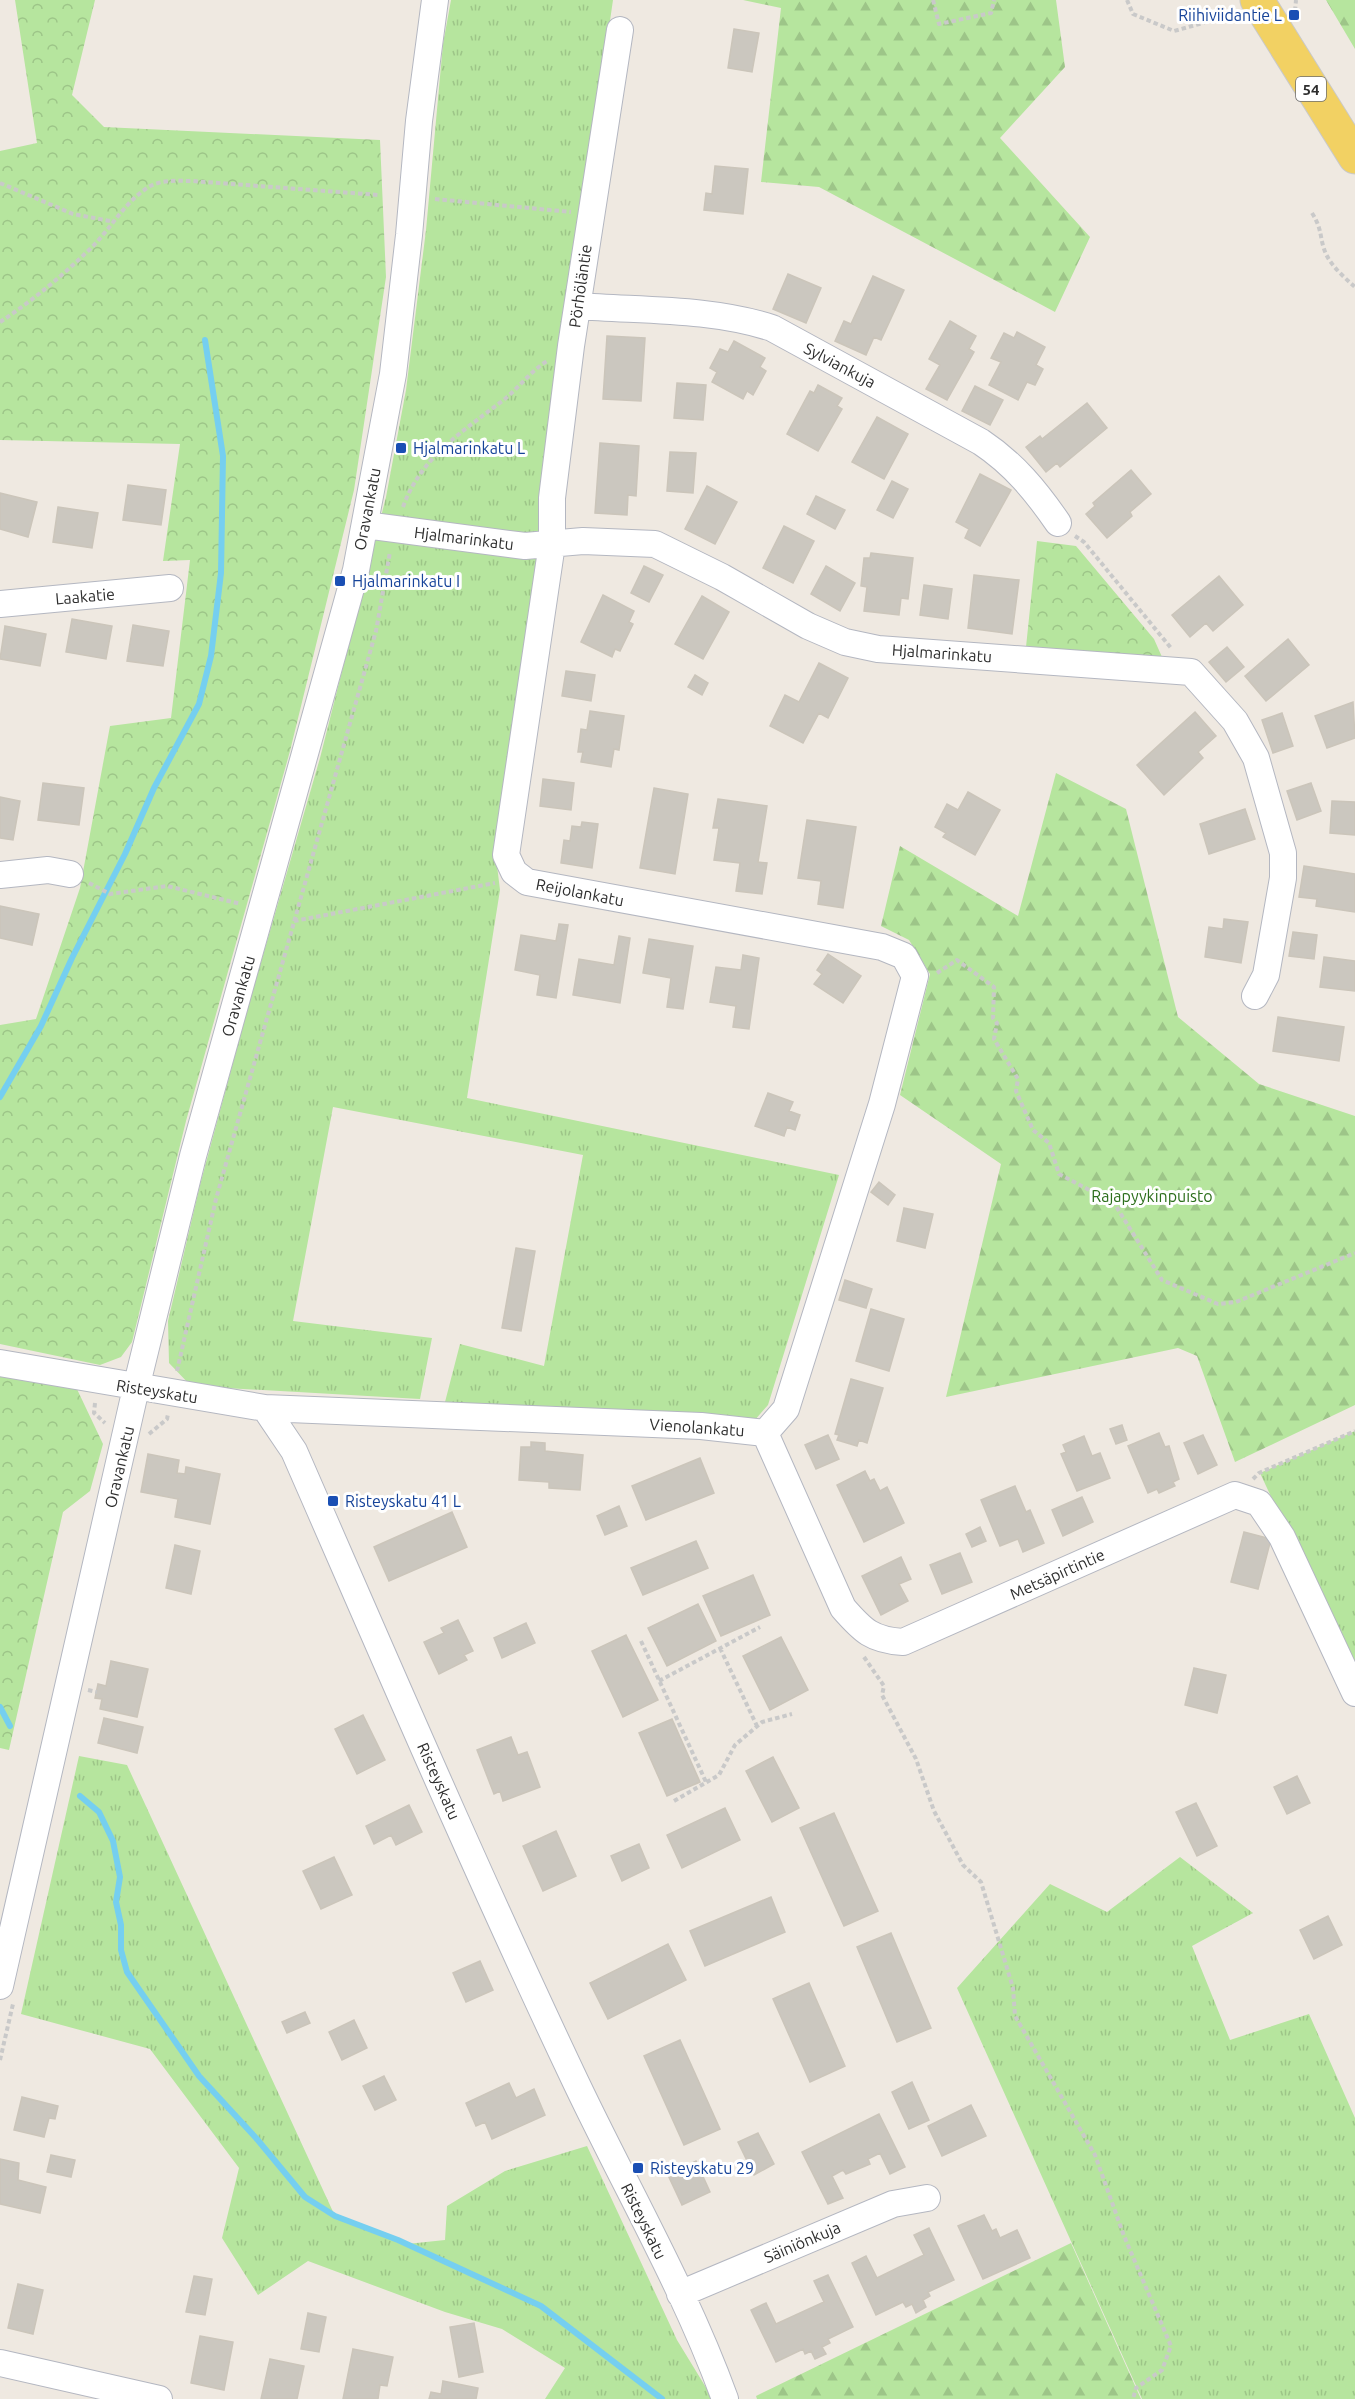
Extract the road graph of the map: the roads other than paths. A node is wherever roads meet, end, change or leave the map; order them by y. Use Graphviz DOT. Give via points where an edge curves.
graph roads {
  1 [pos="435,0"];
  2 [pos="1259,7"];
  3 [pos="620,30"];
  4 [pos="1355,157"];
  5 [pos="578,306"];
  6 [pos="1058,523"];
  7 [pos="365,525"];
  8 [pos="552,544"];
  9 [pos="170,588"];
  10 [pos="0,604"];
  11 [pos="70,874"];
  12 [pos="0,875"];
  13 [pos="913,985"];
  14 [pos="1255,996"];
  15 [pos="0,1363"];
  16 [pos="136,1388"];
  17 [pos="265,1408"];
  18 [pos="765,1433"];
  19 [pos="1355,1693"];
  20 [pos="7,1993"];
  21 [pos="927,2198"];
  22 [pos="680,2294"];
  23 [pos="0,2363"];
  24 [pos="159,2399"];
  25 [pos="725,2399"];
  1 -- 7 [label="street, Oravankatu" via="393,374"];
  2 -- 4 [label="main road, 54"];
  3 -- 5 [label="street, Pörhöläntie"];
  5 -- 6 [label="street, Sylviankuja" via="693,313 743,319 772,328 1005,458 1034,488"];
  5 -- 8 [label="street, Pörhöläntie" via="552,498"];
  7 -- 8 [label="street, Hjalmarinkatu" via="525,546"];
  7 -- 16 [label="street, Oravankatu" via="342,625 194,1156"];
  8 -- 13 [label="street, Reijolankatu" via="506,855 514,872 527,882 882,947 904,956 915,976"];
  8 -- 14 [label="street, Hjalmarinkatu" via="621,540 655,544 808,626 845,642 878,649 1191,672 1235,721 1256,758 1283,853 1283,878 1266,975"];
  9 -- 10 [label="street, Laakatie"];
  11 -- 12 [label="street" via="48,870"];
  13 -- 18 [label="street, Vienolankatu" via="882,1104 786,1409"];
  15 -- 16 [label="street, Risteyskatu"];
  16 -- 17 [label="street, Risteyskatu"];
  16 -- 20 [label="street, Oravankatu"];
  17 -- 18 [label="street, Vienolankatu" via="701,1426"];
  17 -- 22 [label="street, Risteyskatu" via="294,1451 571,2072"];
  18 -- 19 [label="street, Metsäpirtintie" via="843,1608 863,1631 882,1641 903,1642 1235,1495 1259,1503 1282,1538"];
  21 -- 22 [label="street, Säiniönkuja" via="893,2204"];
  22 -- 25 [label="street, Risteyskatu"];
  23 -- 24 [label="street"];
}
